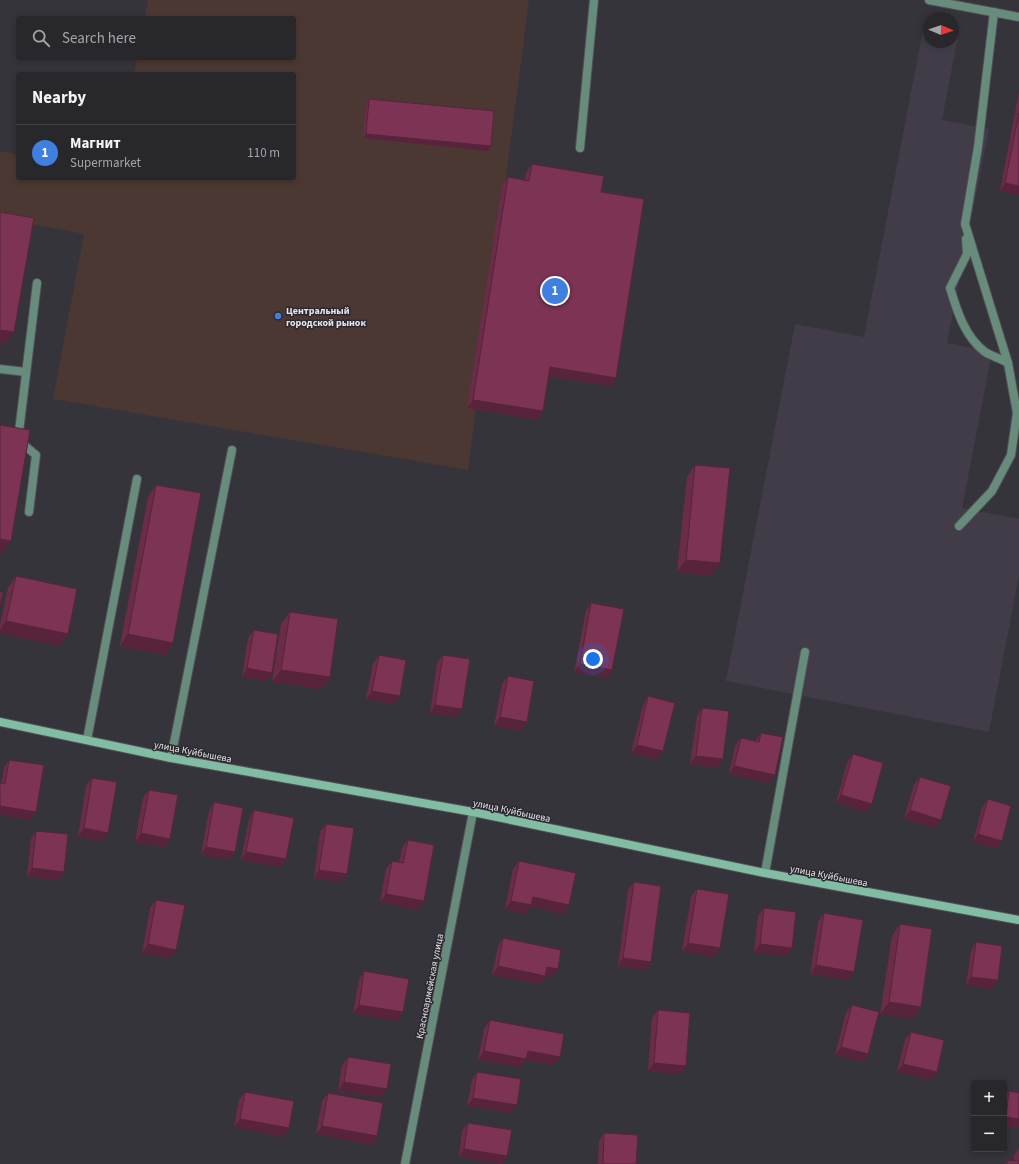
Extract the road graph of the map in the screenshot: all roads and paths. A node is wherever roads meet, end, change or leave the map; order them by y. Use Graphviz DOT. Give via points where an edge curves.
graph roads {
  1 [pos="594,0"];
  2 [pos="930,0"];
  3 [pos="994,12"];
  4 [pos="1019,17"];
  5 [pos="580,148"];
  6 [pos="965,224"];
  7 [pos="37,283"];
  8 [pos="1008,363"];
  9 [pos="0,369"];
  10 [pos="26,372"];
  11 [pos="232,450"];
  12 [pos="137,479"];
  13 [pos="29,512"];
  14 [pos="960,526"];
  15 [pos="805,652"];
  16 [pos="0,722"];
  17 [pos="86,740"];
  18 [pos="171,758"];
  19 [pos="473,812"];
  20 [pos="765,873"];
  21 [pos="1019,920"];
  22 [pos="405,1164"];
  1 -- 5 [label="street"];
  2 -- 3 [label="street"];
  3 -- 4 [label="street"];
  3 -- 6 [label="street" via="978,147"];
  6 -- 8 [label="street"];
  6 -- 8 [label="street" via="967,254 950,288 968,335 986,352"];
  7 -- 10 [label="street"];
  8 -- 14 [label="street" via="1017,414 1011,455 992,491"];
  9 -- 10 [label="street"];
  10 -- 13 [label="street" via="18,440 36,455"];
  11 -- 18 [label="street"];
  12 -- 17 [label="street"];
  15 -- 20 [label="street"];
  16 -- 17 [label="street, улица Куйбышева"];
  17 -- 18 [label="street, улица Куйбышева"];
  18 -- 19 [label="street, улица Куйбышева"];
  19 -- 20 [label="street, улица Куйбышева"];
  19 -- 22 [label="street, Красноармейская улица"];
  20 -- 21 [label="street, улица Куйбышева"];
}
